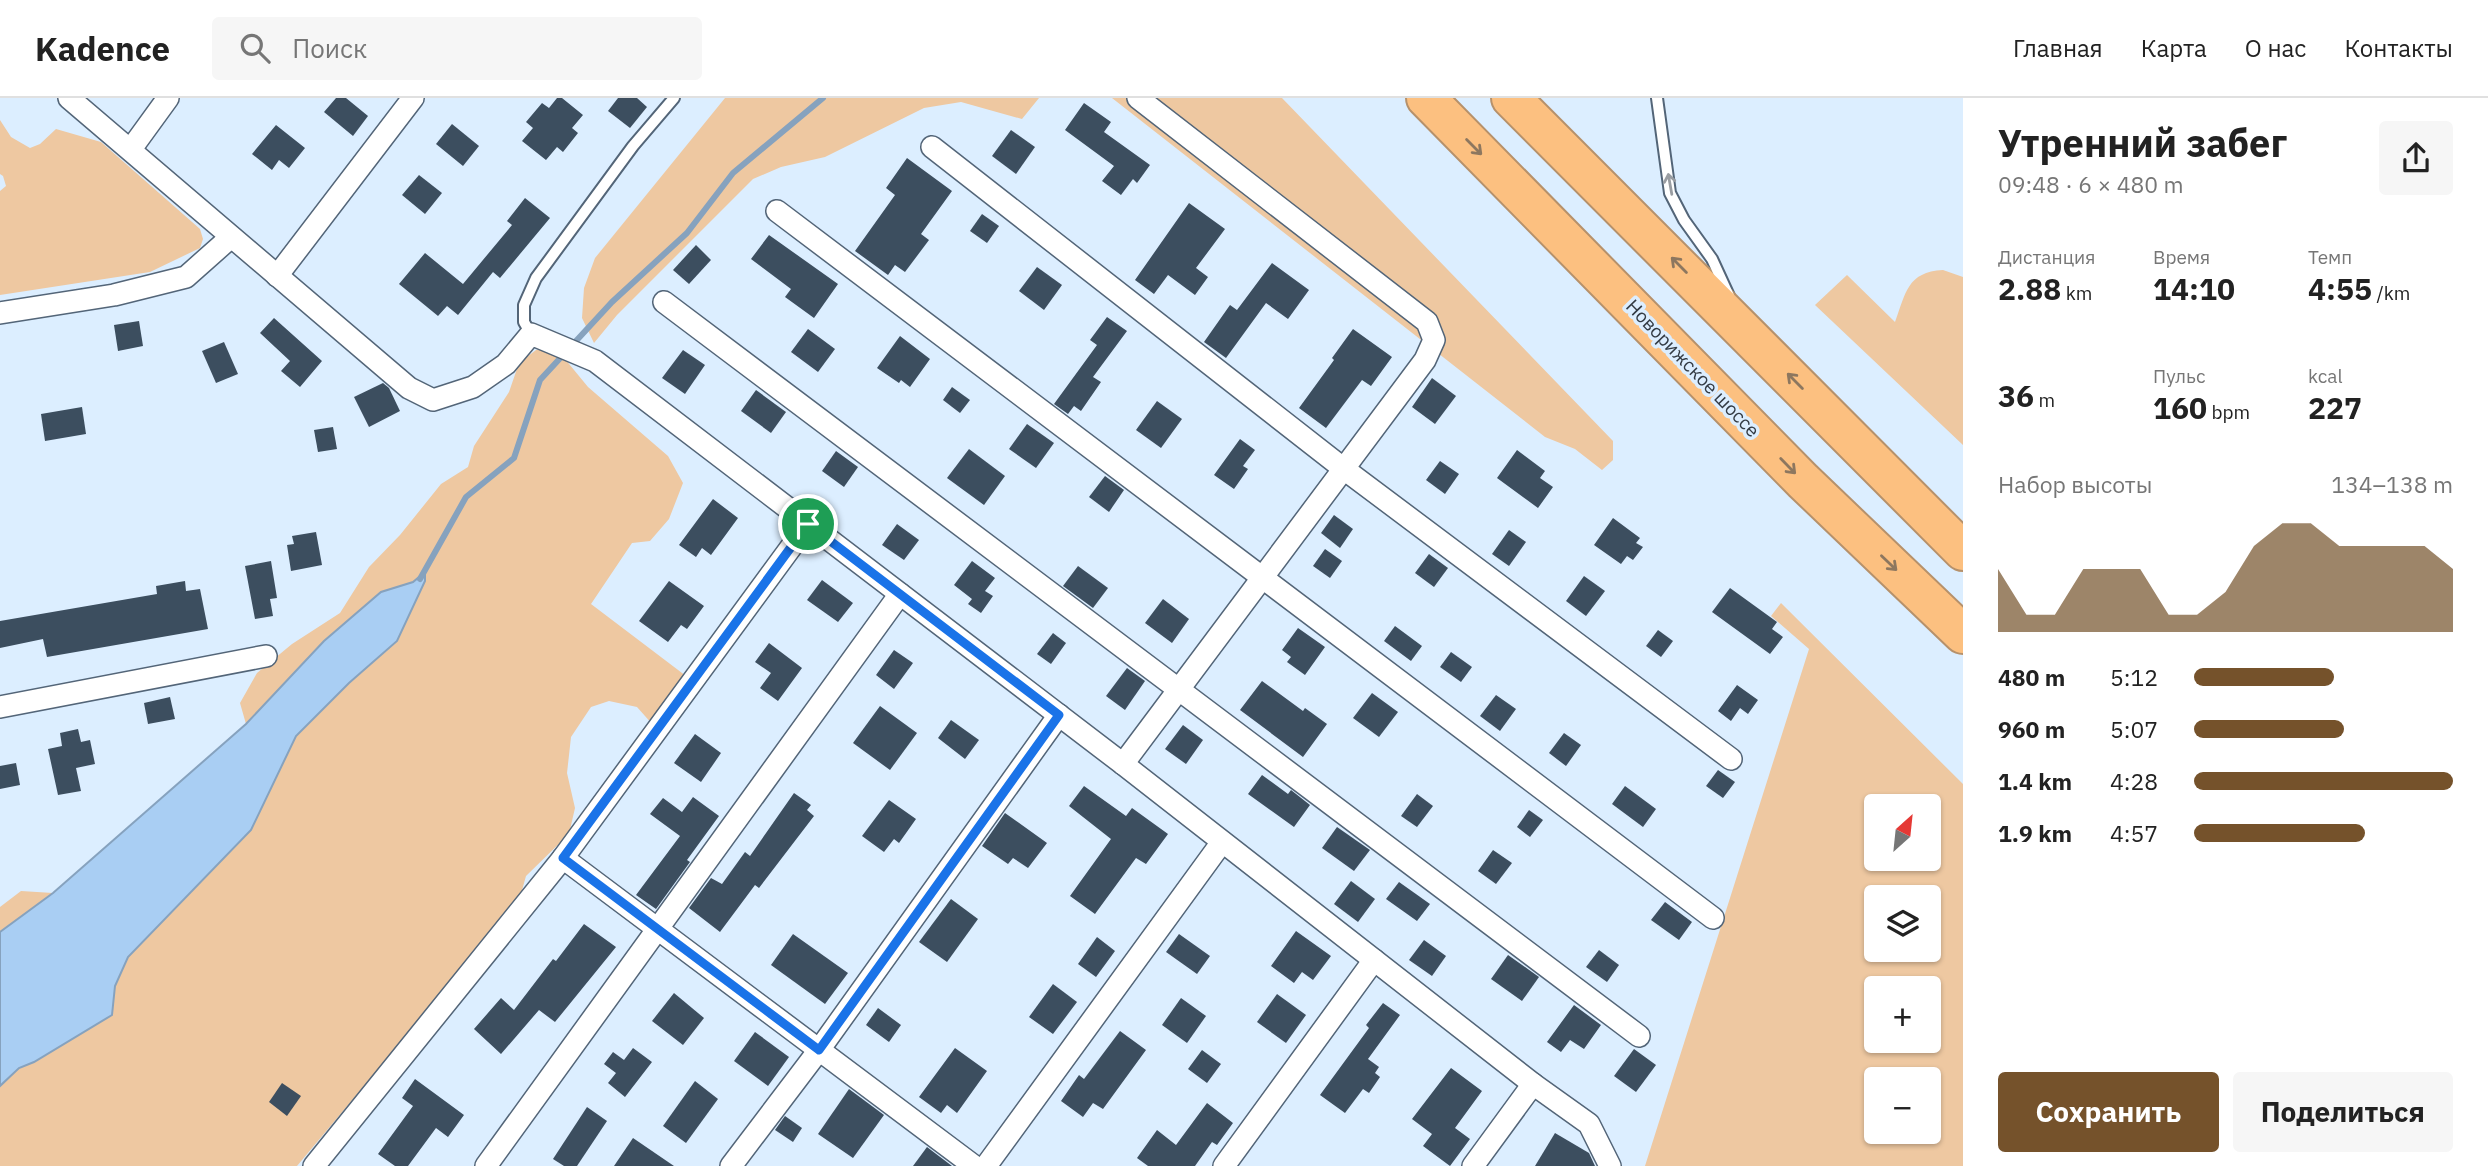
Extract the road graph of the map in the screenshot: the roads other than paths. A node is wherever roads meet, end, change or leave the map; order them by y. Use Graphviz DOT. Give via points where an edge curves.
graph roads {
  1 [pos="69,98"];
  2 [pos="168,98"];
  3 [pos="413,98"];
  4 [pos="674,98"];
  5 [pos="1138,98"];
  6 [pos="1426,98"];
  7 [pos="1511,98"];
  8 [pos="1657,98"];
  9 [pos="932,147"];
  10 [pos="131,149"];
  11 [pos="777,211"];
  12 [pos="231,237"];
  13 [pos="277,276"];
  14 [pos="664,302"];
  15 [pos="0,313"];
  16 [pos="1745,331"];
  17 [pos="531,334"];
  18 [pos="1344,469"];
  19 [pos="808,524"];
  20 [pos="1963,551"];
  21 [pos="1263,578"];
  22 [pos="900,594"];
  23 [pos="1963,635"];
  24 [pos="266,656"];
  25 [pos="1178,690"];
  26 [pos="0,707"];
  27 [pos="1059,715"];
  28 [pos="1731,759"];
  29 [pos="1123,764"];
  30 [pos="1222,842"];
  31 [pos="563,858"];
  32 [pos="1713,918"];
  33 [pos="658,931"];
  34 [pos="1374,960"];
  35 [pos="1639,1036"];
  36 [pos="819,1050"];
  37 [pos="1532,1084"];
  38 [pos="314,1166"];
  39 [pos="486,1166"];
  40 [pos="731,1166"];
  41 [pos="974,1166"];
  42 [pos="986,1166"];
  43 [pos="1224,1166"];
  44 [pos="1473,1166"];
  45 [pos="1610,1166"];
  1 -- 10 [label="street"];
  2 -- 10 [label="street"];
  3 -- 13 [label="street"];
  4 -- 17 [label="lane" via="536,278 524,305 524,322"];
  5 -- 18 [label="street" via="1427,322 1434,340 1425,360"];
  6 -- 23 [label="highway, Новорижское шоссе, one-way" via="1803,481"];
  16 -- 7 [label="highway, one-way"];
  16 -- 8 [label="lane, one-way" via="1712,258 1670,193"];
  9 -- 18 [label="street"];
  10 -- 12 [label="street"];
  11 -- 21 [label="street"];
  12 -- 13 [label="street"];
  12 -- 15 [label="street" via="186,277 114,295"];
  13 -- 17 [label="street" via="409,388 433,400 473,387 506,364"];
  14 -- 25 [label="street"];
  20 -- 16 [label="highway, one-way"];
  17 -- 19 [label="street" via="595,361"];
  18 -- 21 [label="street"];
  18 -- 28 [label="street"];
  19 -- 22 [label="street"];
  19 -- 31 [label="street"];
  21 -- 25 [label="street"];
  21 -- 32 [label="street"];
  22 -- 27 [label="street"];
  22 -- 33 [label="street"];
  24 -- 26 [label="street"];
  25 -- 29 [label="street"];
  25 -- 35 [label="street"];
  27 -- 29 [label="street"];
  27 -- 36 [label="street"];
  29 -- 30 [label="street"];
  30 -- 34 [label="street"];
  30 -- 42 [label="street"];
  31 -- 33 [label="street"];
  31 -- 38 [label="street"];
  33 -- 36 [label="street"];
  33 -- 39 [label="street"];
  34 -- 37 [label="street"];
  34 -- 43 [label="street"];
  36 -- 40 [label="street"];
  36 -- 41 [label="street"];
  37 -- 44 [label="street"];
  37 -- 45 [label="street" via="1589,1124"];
}
